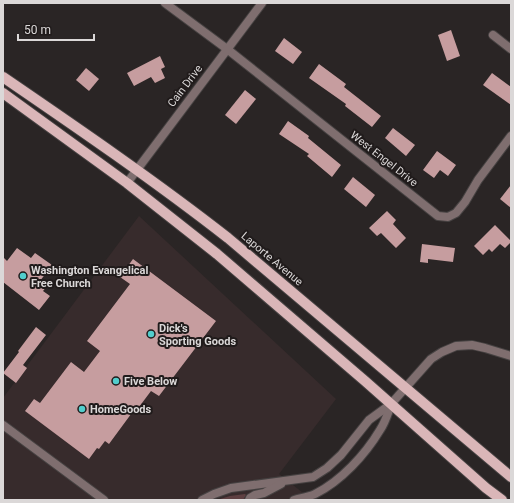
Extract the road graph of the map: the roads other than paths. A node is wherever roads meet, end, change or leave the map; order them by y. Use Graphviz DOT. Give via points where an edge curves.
graph roads {
  1 [pos="165,3"];
  2 [pos="262,3"];
  3 [pos="493,35"];
  4 [pos="227,49"];
  5 [pos="511,49"];
  6 [pos="3,77"];
  7 [pos="3,93"];
  8 [pos="511,136"];
  9 [pos="137,169"];
  10 [pos="127,183"];
  11 [pos="511,356"];
  12 [pos="406,387"];
  13 [pos="391,404"];
  14 [pos="3,425"];
  15 [pos="511,477"];
  16 [pos="287,481"];
  17 [pos="104,500"];
  18 [pos="202,500"];
  19 [pos="249,500"];
  20 [pos="294,500"];
  21 [pos="502,500"];
  1 -- 4 [label="street, West Engel Drive"];
  2 -- 4 [label="street, Cain Drive"];
  3 -- 5 [label="street"];
  4 -- 8 [label="street, West Engel Drive" via="438,216 456,213"];
  4 -- 9 [label="street, Cain Drive"];
  6 -- 9 [label="main road, Laporte Avenue"];
  7 -- 10 [label="main road"];
  9 -- 10 [label="street, Cain Drive"];
  9 -- 12 [label="main road, Laporte Avenue" via="228,238"];
  10 -- 13 [label="main road" via="223,259"];
  11 -- 12 [label="street" via="472,345 456,346 431,359"];
  12 -- 13 [label="street"];
  12 -- 15 [label="main road, Laporte Avenue"];
  13 -- 16 [label="street" via="369,420 327,468 313,477"];
  13 -- 20 [label="street" via="381,430 349,470 314,494"];
  13 -- 21 [label="main road"];
  14 -- 17 [label="street"];
  16 -- 18 [label="street" via="231,488"];
  16 -- 19 [label="street"];
}
